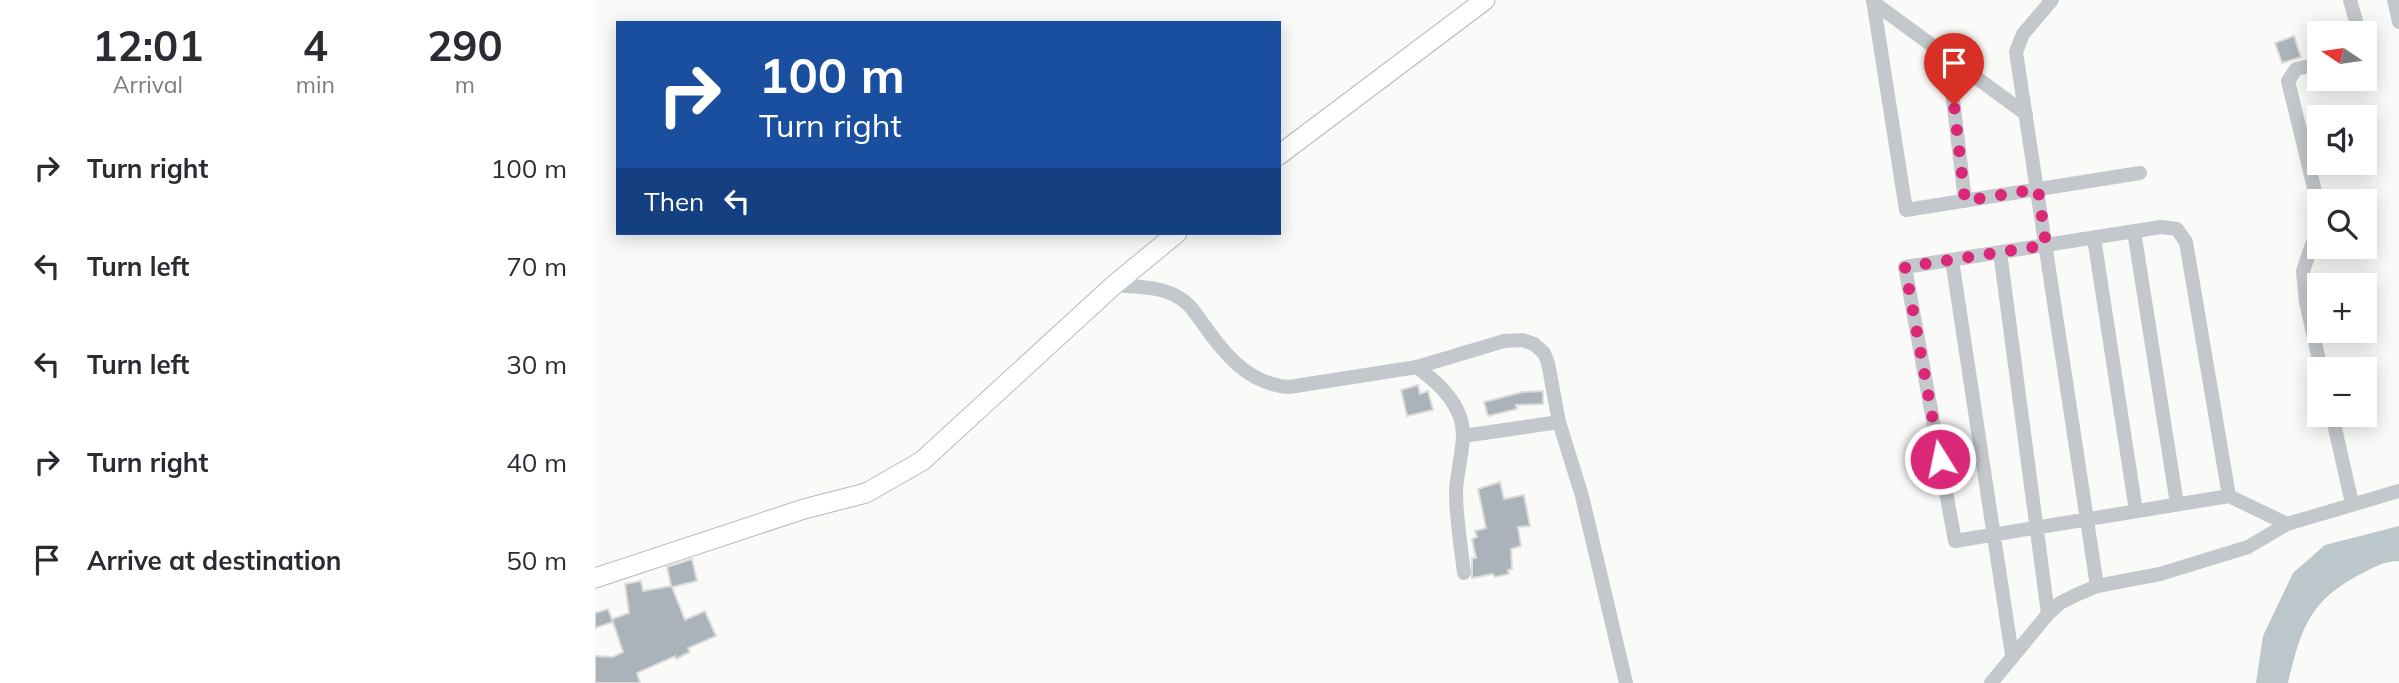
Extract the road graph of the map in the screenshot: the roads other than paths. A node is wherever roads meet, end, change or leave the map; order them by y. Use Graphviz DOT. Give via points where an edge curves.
graph roads {
  1 [pos="1485,0"];
  2 [pos="2052,0"];
  3 [pos="2350,0"];
  4 [pos="2394,0"];
  5 [pos="1873,1"];
  6 [pos="2356,21"];
  7 [pos="2399,22"];
  8 [pos="1948,57"];
  9 [pos="2307,67"];
  10 [pos="2026,114"];
  11 [pos="1281,153"];
  12 [pos="2140,173"];
  13 [pos="2038,189"];
  14 [pos="1965,201"];
  15 [pos="2134,232"];
  16 [pos="1175,235"];
  17 [pos="2094,238"];
  18 [pos="2046,245"];
  19 [pos="2000,252"];
  20 [pos="1952,260"];
  21 [pos="1114,285"];
  22 [pos="2318,357"];
  23 [pos="1417,367"];
  24 [pos="1559,422"];
  25 [pos="2335,427"];
  26 [pos="1463,436"];
  27 [pos="2399,491"];
  28 [pos="2229,496"];
  29 [pos="2352,503"];
  30 [pos="2177,504"];
  31 [pos="2136,511"];
  32 [pos="2087,519"];
  33 [pos="2287,524"];
  34 [pos="2037,527"];
  35 [pos="1994,534"];
  36 [pos="1464,573"];
  37 [pos="595,578"];
  38 [pos="2097,586"];
  39 [pos="2048,614"];
  40 [pos="2012,655"];
  41 [pos="1626,683"];
  42 [pos="1991,683"];
  1 -- 11 [label="street"];
  2 -- 10 [label="street" via="2023,34 2016,52"];
  3 -- 6 [label="street"];
  4 -- 7 [label="street"];
  5 -- 8 [label="street"];
  5 -- 14 [label="street" via="1906,210"];
  8 -- 10 [label="street"];
  8 -- 14 [label="street"];
  9 -- 22 [label="street" via="2296,69 2288,80 2318,204 2318,227 2303,271"];
  10 -- 13 [label="street"];
  12 -- 13 [label="street"];
  13 -- 14 [label="street"];
  13 -- 18 [label="street"];
  15 -- 17 [label="street"];
  15 -- 28 [label="street" via="2169,227 2183,234 2186,242"];
  15 -- 30 [label="street"];
  16 -- 21 [label="street"];
  17 -- 18 [label="street"];
  17 -- 31 [label="street"];
  18 -- 19 [label="street"];
  18 -- 32 [label="street"];
  19 -- 20 [label="street"];
  19 -- 34 [label="street"];
  20 -- 35 [label="street"];
  20 -- 35 [label="street" via="1905,267 1955,541"];
  21 -- 23 [label="street" via="1179,297 1225,355 1249,374 1276,386"];
  21 -- 37 [label="street" via="922,461 890,481 866,493"];
  23 -- 24 [label="street" via="1504,341 1534,344 1548,363"];
  23 -- 26 [label="street" via="1452,400"];
  24 -- 26 [label="street"];
  24 -- 41 [label="street" via="1583,496"];
  25 -- 29 [label="street"];
  26 -- 36 [label="street" via="1457,491"];
  27 -- 29 [label="street"];
  28 -- 30 [label="street"];
  28 -- 33 [label="street"];
  29 -- 33 [label="street"];
  30 -- 31 [label="street"];
  31 -- 32 [label="street"];
  32 -- 34 [label="street"];
  32 -- 38 [label="street"];
  33 -- 38 [label="street" via="2248,547 2160,574"];
  34 -- 35 [label="street"];
  34 -- 39 [label="street"];
  35 -- 40 [label="street"];
  38 -- 39 [label="street" via="2060,603"];
  39 -- 40 [label="street"];
  40 -- 42 [label="street"];
}
